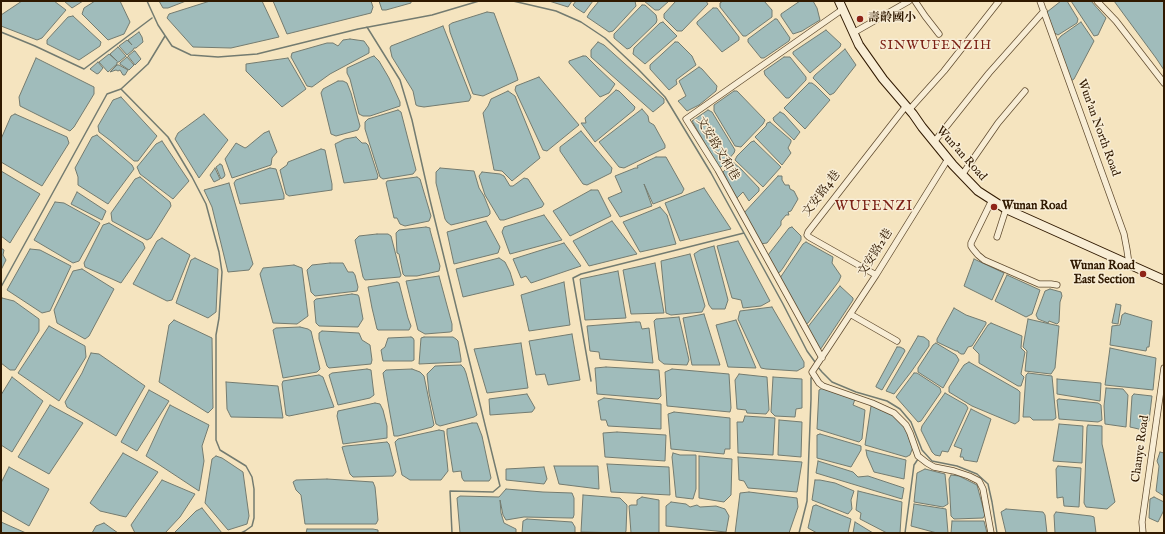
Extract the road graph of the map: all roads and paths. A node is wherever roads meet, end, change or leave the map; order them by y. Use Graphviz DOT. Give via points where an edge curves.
graph roads {
  1 [pos="839,1"];
  2 [pos="910,1"];
  3 [pos="915,1"];
  4 [pos="999,1"];
  5 [pos="1040,1"];
  6 [pos="1097,1"];
  7 [pos="843,9"];
  8 [pos="1044,11"];
  9 [pos="853,33"];
  10 [pos="939,34"];
  11 [pos="1164,83"];
  12 [pos="1026,91"];
  13 [pos="907,108"];
  14 [pos="934,142"];
  15 [pos="948,160"];
  16 [pos="962,175"];
  17 [pos="992,200"];
  18 [pos="1006,209"];
  19 [pos="997,237"];
  20 [pos="1129,264"];
  21 [pos="876,275"];
  22 [pos="1164,280"];
  23 [pos="1057,285"];
  24 [pos="850,314"];
  25 [pos="897,341"];
  26 [pos="821,359"];
  27 [pos="1164,368"];
  28 [pos="991,533"];
  29 [pos="1142,533"];
  1 -- 7 [label="street, Wun'an Road"];
  2 -- 9 [label="street"];
  3 -- 10 [label="street"];
  4 -- 13 [label="street" via="944,71"];
  5 -- 8 [label="street, Wun'an North Road"];
  6 -- 11 [label="street" via="1116,21"];
  7 -- 9 [label="street, Wun'an Road"];
  7 -- 26 [label="street, 文安路文和巷" via="686,119 718,170"];
  8 -- 14 [label="street" via="989,73"];
  8 -- 20 [label="street, Wun'an North Road" via="1124,234"];
  9 -- 13 [label="street, Wun'an Road" via="883,79"];
  12 -- 16 [label="street" via="998,123"];
  13 -- 14 [label="street, Wun'an Road"];
  13 -- 21 [label="street, 文安路4巷" via="807,235"];
  14 -- 15 [label="street, Wun'an Road"];
  15 -- 16 [label="street, Wun'an Road"];
  15 -- 21 [label="street, 文安路2巷"];
  16 -- 17 [label="street, Wun'an Road" via="978,191"];
  17 -- 18 [label="street, Wun'an Road"];
  17 -- 23 [label="street" via="971,243 973,249 984,260 1039,284"];
  18 -- 19 [label="street"];
  18 -- 20 [label="street, Wun'an Road"];
  20 -- 22 [label="street, Wun'an Road"];
  21 -- 24 [label="street, 文安路2巷"];
  24 -- 25 [label="street"];
  24 -- 26 [label="street, 文安路2巷"];
  26 -- 28 [label="street, 文安路2巷" via="815,373 819,383 894,413 906,425 920,458 934,467 954,471 979,481 983,489"];
  27 -- 29 [label="street, Chanye Road"];
}
